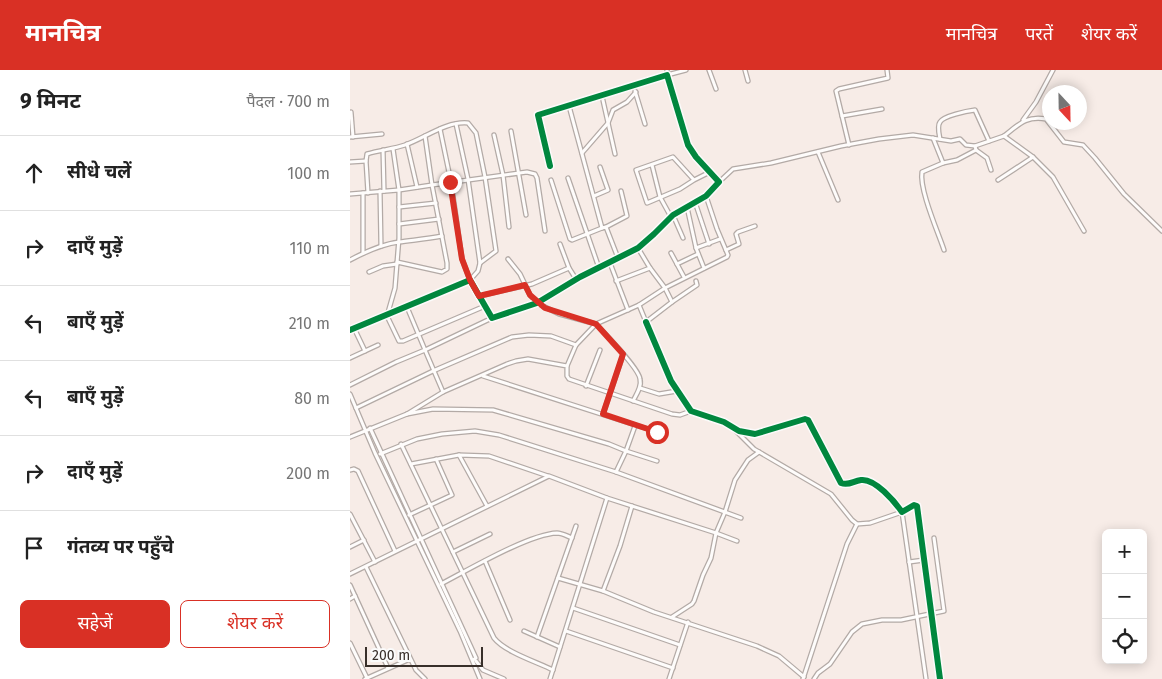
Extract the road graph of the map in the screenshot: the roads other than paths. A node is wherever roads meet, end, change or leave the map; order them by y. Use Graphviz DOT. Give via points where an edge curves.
graph roads {
  1 [pos="667,70"];
  2 [pos="686,70"];
  3 [pos="709,70"];
  4 [pos="744,70"];
  5 [pos="887,70"];
  6 [pos="1053,70"];
  7 [pos="667,75"];
  8 [pos="748,80"];
  9 [pos="634,86"];
  10 [pos="716,89"];
  11 [pos="636,92"];
  12 [pos="602,96"];
  13 [pos="569,106"];
  14 [pos="882,109"];
  15 [pos="351,112"];
  16 [pos="842,116"];
  17 [pos="1023,120"];
  18 [pos="608,123"];
  19 [pos="456,124"];
  20 [pos="645,124"];
  21 [pos="440,129"];
  22 [pos="510,131"];
  23 [pos="382,134"];
  24 [pos="494,135"];
  25 [pos="425,136"];
  26 [pos="1004,136"];
  27 [pos="351,137"];
  28 [pos="933,138"];
  29 [pos="940,139"];
  30 [pos="988,141"];
  31 [pos="407,144"];
  32 [pos="849,145"];
  33 [pos="393,148"];
  34 [pos="975,148"];
  35 [pos="383,150"];
  36 [pos="818,152"];
  37 [pos="582,154"];
  38 [pos="615,154"];
  39 [pos="1033,157"];
  40 [pos="366,161"];
  41 [pos="350,162"];
  42 [pos="943,163"];
  43 [pos="652,165"];
  44 [pos="550,166"];
  45 [pos="600,167"];
  46 [pos="992,170"];
  47 [pos="710,172"];
  48 [pos="518,173"];
  49 [pos="503,175"];
  50 [pos="485,177"];
  51 [pos="568,178"];
  52 [pos="468,179"];
  53 [pos="551,180"];
  54 [pos="694,180"];
  55 [pos="998,180"];
  56 [pos="450,182"];
  57 [pos="718,182"];
  58 [pos="432,185"];
  59 [pos="417,187"];
  60 [pos="399,190"];
  61 [pos="382,191"];
  62 [pos="621,191"];
  63 [pos="366,193"];
  64 [pos="350,194"];
  65 [pos="594,196"];
  66 [pos="706,196"];
  67 [pos="660,197"];
  68 [pos="838,200"];
  69 [pos="695,202"];
  70 [pos="436,203"];
  71 [pos="398,207"];
  72 [pos="688,207"];
  73 [pos="526,215"];
  74 [pos="672,216"];
  75 [pos="438,219"];
  76 [pos="399,224"];
  77 [pos="755,226"];
  78 [pos="510,227"];
  79 [pos="604,227"];
  80 [pos="545,231"];
  81 [pos="1084,231"];
  82 [pos="1162,231"];
  83 [pos="586,234"];
  84 [pos="442,236"];
  85 [pos="683,238"];
  86 [pos="720,238"];
  87 [pos="398,242"];
  88 [pos="560,244"];
  89 [pos="709,244"];
  90 [pos="380,246"];
  91 [pos="638,248"];
  92 [pos="696,248"];
  93 [pos="726,250"];
  94 [pos="944,250"];
  95 [pos="671,253"];
  96 [pos="363,254"];
  97 [pos="698,254"];
  98 [pos="618,258"];
  99 [pos="508,259"];
  100 [pos="350,260"];
  101 [pos="397,263"];
  102 [pos="480,263"];
  103 [pos="610,263"];
  104 [pos="677,264"];
  105 [pos="569,268"];
  106 [pos="599,268"];
  107 [pos="650,268"];
  108 [pos="704,268"];
  109 [pos="370,272"];
  110 [pos="684,277"];
  111 [pos="576,279"];
  112 [pos="470,280"];
  113 [pos="616,281"];
  114 [pos="696,282"];
  115 [pos="525,285"];
  116 [pos="665,288"];
  117 [pos="479,296"];
  118 [pos="672,302"];
  119 [pos="537,303"];
  120 [pos="639,305"];
  121 [pos="485,306"];
  122 [pos="407,307"];
  123 [pos="628,310"];
  124 [pos="387,316"];
  125 [pos="492,318"];
  126 [pos="646,322"];
  127 [pos="596,324"];
  128 [pos="352,329"];
  129 [pos="419,335"];
  130 [pos="378,345"];
  131 [pos="576,345"];
  132 [pos="425,350"];
  133 [pos="600,350"];
  134 [pos="365,351"];
  135 [pos="623,354"];
  136 [pos="350,358"];
  137 [pos="567,366"];
  138 [pos="433,371"];
  139 [pos="483,376"];
  140 [pos="350,385"];
  141 [pos="586,386"];
  142 [pos="640,388"];
  143 [pos="677,391"];
  144 [pos="443,392"];
  145 [pos="610,393"];
  146 [pos="350,394"];
  147 [pos="633,401"];
  148 [pos="356,408"];
  149 [pos="691,412"];
  150 [pos="406,414"];
  151 [pos="603,414"];
  152 [pos="635,426"];
  153 [pos="731,426"];
  154 [pos="370,428"];
  155 [pos="365,430"];
  156 [pos="657,432"];
  157 [pos="350,438"];
  158 [pos="401,444"];
  159 [pos="626,451"];
  160 [pos="759,452"];
  161 [pos="380,454"];
  162 [pos="459,455"];
  163 [pos="436,459"];
  164 [pos="657,461"];
  165 [pos="411,464"];
  166 [pos="350,470"];
  167 [pos="616,472"];
  168 [pos="548,476"];
  169 [pos="607,498"];
  170 [pos="430,505"];
  171 [pos="487,506"];
  172 [pos="632,506"];
  173 [pos="725,512"];
  174 [pos="902,512"];
  175 [pos="350,514"];
  176 [pos="409,515"];
  177 [pos="741,518"];
  178 [pos="351,519"];
  179 [pos="857,524"];
  180 [pos="576,526"];
  181 [pos="442,529"];
  182 [pos="716,533"];
  183 [pos="490,534"];
  184 [pos="572,538"];
  185 [pos="934,538"];
  186 [pos="364,540"];
  187 [pos="419,540"];
  188 [pos="737,541"];
  189 [pos="350,547"];
  190 [pos="395,551"];
  191 [pos="453,552"];
  192 [pos="924,560"];
  193 [pos="485,561"];
  194 [pos="375,562"];
  195 [pos="909,562"];
  196 [pos="366,567"];
  197 [pos="463,573"];
  198 [pos="350,574"];
  199 [pos="558,578"];
  200 [pos="350,584"];
  201 [pos="441,584"];
  202 [pos="580,585"];
  203 [pos="603,591"];
  204 [pos="355,596"];
  205 [pos="350,599"];
  206 [pos="573,608"];
  207 [pos="931,614"];
  208 [pos="918,616"];
  209 [pos="672,617"];
  210 [pos="510,620"];
  211 [pos="688,622"];
  212 [pos="524,631"];
  213 [pos="566,631"];
  214 [pos="537,637"];
  215 [pos="350,643"];
  216 [pos="680,645"];
  217 [pos="560,647"];
  218 [pos="410,658"];
  219 [pos="474,660"];
  220 [pos="388,668"];
  221 [pos="673,668"];
  222 [pos="554,670"];
  223 [pos="366,678"];
  224 [pos="803,678"];
  225 [pos="425,679"];
  226 [pos="480,679"];
  227 [pos="504,679"];
  228 [pos="550,679"];
  229 [pos="669,679"];
  230 [pos="814,679"];
  231 [pos="926,679"];
  232 [pos="940,679"];
  1 -- 7 [label="street"];
  2 -- 7 [label="street"];
  3 -- 10 [label="street"];
  4 -- 8 [label="street"];
  5 -- 16 [label="street" via="888,78 836,91"];
  6 -- 17 [label="street"];
  7 -- 9 [label="street"];
  7 -- 47 [label="street" via="688,145"];
  9 -- 11 [label="street"];
  9 -- 12 [label="street"];
  11 -- 18 [label="street" via="613,110"];
  11 -- 20 [label="street"];
  12 -- 13 [label="street"];
  12 -- 18 [label="street"];
  13 -- 37 [label="street"];
  13 -- 44 [label="street" via="538,115"];
  14 -- 16 [label="street"];
  15 -- 27 [label="street"];
  16 -- 32 [label="street"];
  17 -- 26 [label="street"];
  17 -- 82 [label="street" via="1046,118 1064,142 1083,146 1124,194"];
  18 -- 37 [label="street"];
  18 -- 38 [label="street"];
  19 -- 21 [label="street"];
  19 -- 50 [label="street" via="468,123 476,133"];
  19 -- 52 [label="street"];
  21 -- 25 [label="street"];
  21 -- 56 [label="street"];
  22 -- 48 [label="street"];
  23 -- 27 [label="street"];
  24 -- 49 [label="street"];
  25 -- 31 [label="street"];
  25 -- 58 [label="street"];
  26 -- 30 [label="street"];
  26 -- 39 [label="street"];
  28 -- 29 [label="street"];
  28 -- 32 [label="street" via="913,135"];
  28 -- 42 [label="street"];
  29 -- 30 [label="street" via="941,120 974,110"];
  29 -- 34 [label="street" via="960,139"];
  30 -- 34 [label="street"];
  31 -- 33 [label="street"];
  31 -- 59 [label="street"];
  32 -- 36 [label="street"];
  33 -- 35 [label="street"];
  33 -- 60 [label="street"];
  34 -- 42 [label="street" via="957,160"];
  34 -- 46 [label="street" via="988,160"];
  35 -- 40 [label="street" via="367,154"];
  35 -- 61 [label="street"];
  36 -- 57 [label="street" via="733,169"];
  36 -- 68 [label="street"];
  37 -- 65 [label="street"];
  39 -- 55 [label="street"];
  39 -- 81 [label="street" via="1053,177"];
  40 -- 41 [label="street"];
  40 -- 63 [label="street"];
  42 -- 94 [label="street" via="922,172 921,178"];
  43 -- 54 [label="street" via="673,157"];
  43 -- 67 [label="street"];
  43 -- 67 [label="street" via="636,170 645,203"];
  45 -- 65 [label="street" via="608,190"];
  47 -- 54 [label="street"];
  47 -- 57 [label="street"];
  48 -- 49 [label="street"];
  48 -- 73 [label="street"];
  48 -- 80 [label="street" via="533,172 537,178"];
  49 -- 50 [label="street"];
  49 -- 78 [label="street"];
  50 -- 52 [label="street"];
  50 -- 102 [label="street" via="496,250"];
  51 -- 83 [label="street"];
  52 -- 56 [label="street"];
  52 -- 102 [label="street"];
  53 -- 83 [label="street" via="570,239"];
  54 -- 67 [label="street"];
  56 -- 58 [label="street"];
  56 -- 112 [label="street" via="462,259"];
  57 -- 66 [label="street"];
  58 -- 59 [label="street"];
  58 -- 70 [label="street"];
  59 -- 60 [label="street"];
  60 -- 61 [label="street"];
  60 -- 71 [label="street"];
  61 -- 63 [label="street"];
  61 -- 90 [label="street"];
  62 -- 79 [label="street" via="627,216"];
  63 -- 64 [label="street"];
  63 -- 96 [label="street"];
  65 -- 79 [label="street"];
  66 -- 69 [label="street"];
  66 -- 86 [label="street"];
  67 -- 74 [label="street"];
  69 -- 72 [label="street"];
  69 -- 89 [label="street"];
  70 -- 71 [label="street"];
  70 -- 75 [label="street"];
  71 -- 76 [label="street"];
  72 -- 74 [label="street"];
  72 -- 92 [label="street"];
  74 -- 85 [label="street"];
  74 -- 91 [label="street"];
  75 -- 76 [label="street"];
  75 -- 84 [label="street"];
  76 -- 87 [label="street"];
  77 -- 93 [label="street" via="738,232 739,244"];
  79 -- 83 [label="street"];
  79 -- 98 [label="street"];
  83 -- 106 [label="street"];
  84 -- 87 [label="street"];
  84 -- 101 [label="street" via="447,263 445,271"];
  86 -- 89 [label="street"];
  86 -- 93 [label="street"];
  87 -- 90 [label="street"];
  87 -- 101 [label="street"];
  88 -- 105 [label="street"];
  89 -- 92 [label="street"];
  90 -- 96 [label="street"];
  91 -- 98 [label="street"];
  91 -- 107 [label="street"];
  92 -- 97 [label="street"];
  93 -- 108 [label="street" via="727,257"];
  95 -- 104 [label="street"];
  96 -- 100 [label="street"];
  97 -- 104 [label="street"];
  97 -- 108 [label="street"];
  98 -- 103 [label="street"];
  99 -- 115 [label="street"];
  101 -- 109 [label="street"];
  101 -- 124 [label="street" via="395,288"];
  102 -- 112 [label="street"];
  103 -- 106 [label="street"];
  103 -- 113 [label="street"];
  104 -- 110 [label="street"];
  105 -- 111 [label="street"];
  105 -- 115 [label="street"];
  106 -- 111 [label="street"];
  107 -- 113 [label="street"];
  107 -- 116 [label="street"];
  108 -- 110 [label="street"];
  110 -- 116 [label="street"];
  111 -- 119 [label="street"];
  112 -- 117 [label="street"];
  112 -- 122 [label="street"];
  113 -- 123 [label="street"];
  114 -- 118 [label="street" via="697,285"];
  115 -- 117 [label="street"];
  115 -- 119 [label="street"];
  116 -- 118 [label="street"];
  116 -- 120 [label="street"];
  117 -- 121 [label="street"];
  118 -- 126 [label="street"];
  119 -- 125 [label="street"];
  119 -- 127 [label="street" via="559,314"];
  120 -- 123 [label="street"];
  120 -- 126 [label="street"];
  121 -- 125 [label="street"];
  121 -- 129 [label="street"];
  122 -- 124 [label="street"];
  122 -- 129 [label="street"];
  123 -- 127 [label="street"];
  124 -- 128 [label="street"];
  124 -- 129 [label="street" via="401,342"];
  125 -- 132 [label="street"];
  126 -- 143 [label="street"];
  127 -- 131 [label="street"];
  127 -- 135 [label="street"];
  128 -- 134 [label="street"];
  129 -- 132 [label="street"];
  130 -- 134 [label="street"];
  131 -- 137 [label="street"];
  131 -- 138 [label="street" via="551,336 512,336"];
  132 -- 138 [label="street"];
  132 -- 140 [label="street"];
  133 -- 141 [label="street"];
  134 -- 136 [label="street"];
  135 -- 142 [label="street" via="640,377"];
  135 -- 145 [label="street"];
  137 -- 139 [label="street" via="528,359 507,364"];
  137 -- 141 [label="street" via="569,379"];
  138 -- 144 [label="street"];
  138 -- 148 [label="street"];
  139 -- 144 [label="street"];
  139 -- 151 [label="street"];
  141 -- 145 [label="street"];
  142 -- 143 [label="street" via="654,394"];
  142 -- 147 [label="street"];
  143 -- 149 [label="street"];
  144 -- 150 [label="street"];
  145 -- 147 [label="street"];
  145 -- 151 [label="street"];
  146 -- 148 [label="street"];
  147 -- 149 [label="street" via="672,414"];
  148 -- 155 [label="street"];
  149 -- 153 [label="street"];
  150 -- 154 [label="street"];
  150 -- 159 [label="street" via="433,409 493,410"];
  151 -- 152 [label="street"];
  152 -- 156 [label="street"];
  152 -- 159 [label="street"];
  153 -- 160 [label="street"];
  153 -- 174 [label="street" via="755,434 808,420 842,483 848,485 866,480 884,491"];
  154 -- 155 [label="street"];
  154 -- 161 [label="street"];
  155 -- 157 [label="street"];
  155 -- 187 [label="street"];
  158 -- 161 [label="street"];
  158 -- 165 [label="street"];
  158 -- 167 [label="street" via="442,434 475,431 499,435"];
  159 -- 164 [label="street"];
  159 -- 167 [label="street"];
  160 -- 173 [label="street" via="748,460 735,480"];
  160 -- 179 [label="street" via="831,494"];
  161 -- 176 [label="street"];
  162 -- 163 [label="street"];
  162 -- 168 [label="street" via="489,456"];
  162 -- 171 [label="street"];
  163 -- 165 [label="street"];
  163 -- 170 [label="street" via="452,494"];
  165 -- 170 [label="street"];
  166 -- 190 [label="street" via="358,472"];
  167 -- 173 [label="street"];
  168 -- 169 [label="street"];
  168 -- 171 [label="street"];
  169 -- 172 [label="street"];
  169 -- 202 [label="street"];
  170 -- 176 [label="street"];
  170 -- 181 [label="street"];
  171 -- 181 [label="street"];
  172 -- 182 [label="street"];
  172 -- 203 [label="street"];
  173 -- 177 [label="street"];
  173 -- 182 [label="street"];
  174 -- 179 [label="street"];
  174 -- 192 [label="street" via="917,506"];
  174 -- 195 [label="street"];
  175 -- 178 [label="street"];
  176 -- 187 [label="street"];
  178 -- 186 [label="street"];
  179 -- 224 [label="street" via="847,544"];
  180 -- 184 [label="street"];
  181 -- 187 [label="street"];
  181 -- 191 [label="street"];
  182 -- 188 [label="street"];
  182 -- 209 [label="street" via="711,558 694,601"];
  183 -- 191 [label="street"];
  184 -- 193 [label="street" via="559,533 548,535"];
  184 -- 199 [label="street"];
  185 -- 207 [label="street" via="944,611"];
  186 -- 189 [label="street"];
  186 -- 194 [label="street"];
  187 -- 190 [label="street"];
  187 -- 201 [label="street"];
  187 -- 219 [label="street"];
  190 -- 194 [label="street"];
  191 -- 197 [label="street"];
  192 -- 195 [label="street"];
  192 -- 207 [label="street"];
  193 -- 197 [label="street"];
  193 -- 210 [label="street"];
  194 -- 196 [label="street"];
  195 -- 208 [label="street"];
  196 -- 198 [label="street"];
  196 -- 218 [label="street"];
  197 -- 201 [label="street"];
  197 -- 222 [label="street" via="496,641"];
  199 -- 202 [label="street"];
  199 -- 214 [label="street"];
  200 -- 204 [label="street"];
  201 -- 219 [label="street" via="476,657"];
  202 -- 203 [label="street"];
  202 -- 206 [label="street"];
  203 -- 209 [label="street"];
  204 -- 205 [label="street"];
  204 -- 220 [label="street"];
  206 -- 213 [label="street"];
  206 -- 216 [label="street"];
  207 -- 208 [label="street"];
  207 -- 232 [label="street"];
  208 -- 230 [label="street" via="862,624"];
  208 -- 231 [label="street"];
  209 -- 211 [label="street"];
  211 -- 216 [label="street"];
  211 -- 224 [label="street" via="779,656"];
  212 -- 214 [label="street"];
  213 -- 217 [label="street"];
  213 -- 221 [label="street"];
  214 -- 217 [label="street"];
  215 -- 223 [label="street"];
  216 -- 221 [label="street"];
  217 -- 222 [label="street"];
  218 -- 220 [label="street"];
  218 -- 225 [label="street"];
  219 -- 226 [label="street"];
  219 -- 227 [label="street" via="483,670"];
  220 -- 223 [label="street"];
  221 -- 229 [label="street"];
  222 -- 228 [label="street"];
}
